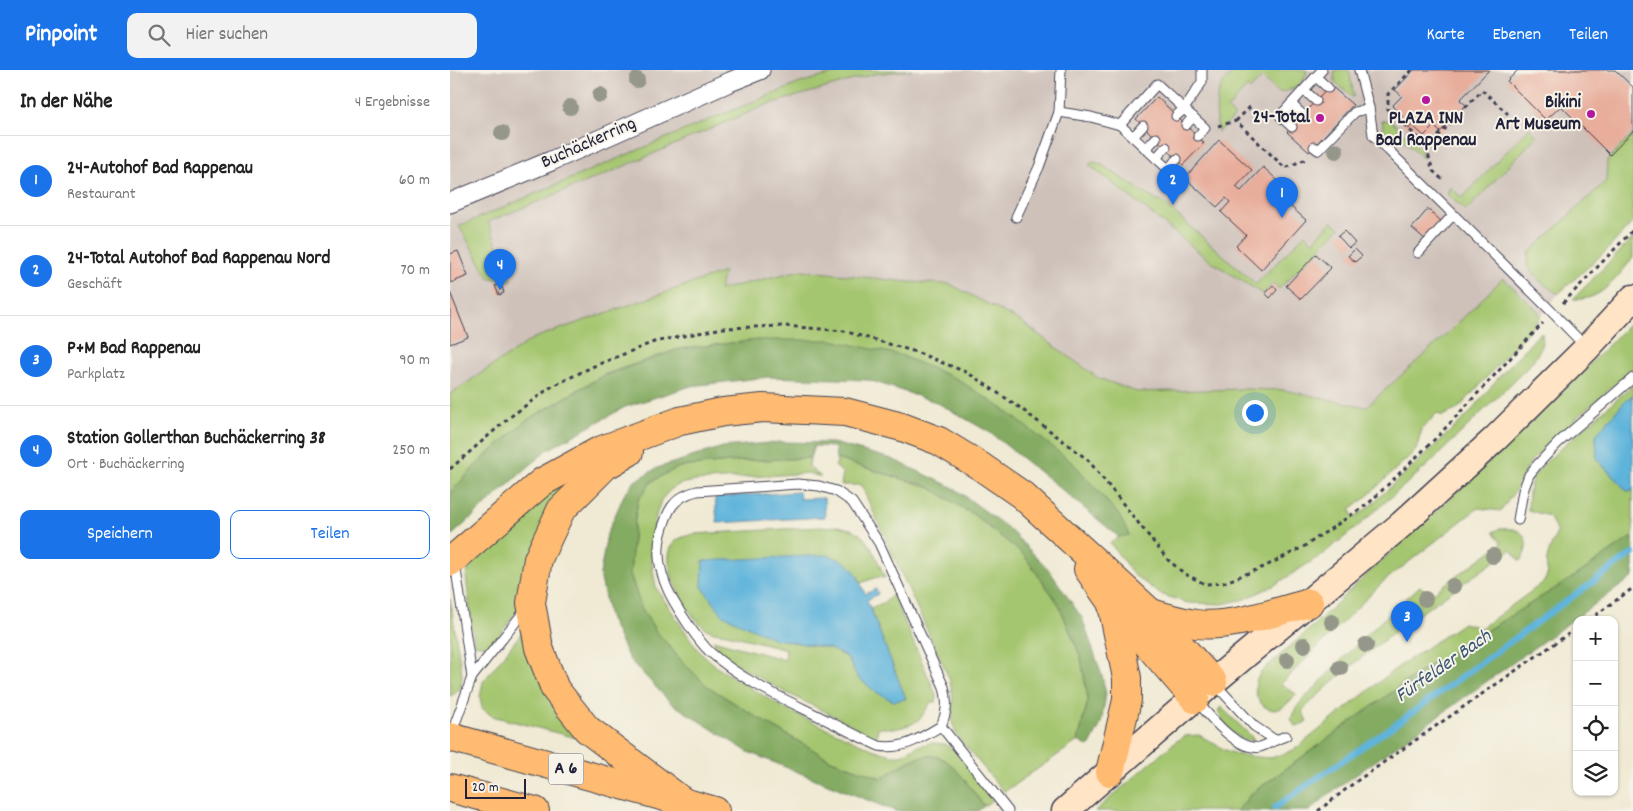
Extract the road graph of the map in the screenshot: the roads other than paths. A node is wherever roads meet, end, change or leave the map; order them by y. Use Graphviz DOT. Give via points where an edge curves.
graph roads {
  1 [pos="760,70"];
  2 [pos="1061,70"];
  3 [pos="1202,70"];
  4 [pos="1359,70"];
  5 [pos="1319,73"];
  6 [pos="724,76"];
  7 [pos="1328,88"];
  8 [pos="1304,90"];
  9 [pos="1170,96"];
  10 [pos="1316,100"];
  11 [pos="1164,104"];
  12 [pos="1291,104"];
  13 [pos="1184,108"];
  14 [pos="1369,108"];
  15 [pos="1059,112"];
  16 [pos="1303,115"];
  17 [pos="1176,116"];
  18 [pos="1193,117"];
  19 [pos="1120,125"];
  20 [pos="1186,125"];
  21 [pos="1143,126"];
  22 [pos="1292,126"];
  23 [pos="1198,136"];
  24 [pos="1133,138"];
  25 [pos="1156,138"];
  26 [pos="1166,147"];
  27 [pos="1314,147"];
  28 [pos="1146,149"];
  29 [pos="1156,158"];
  30 [pos="1178,159"];
  31 [pos="450,203"];
  32 [pos="1453,215"];
  33 [pos="1016,217"];
  34 [pos="1418,253"];
  35 [pos="1633,298"];
  36 [pos="1587,348"];
  37 [pos="1633,378"];
  38 [pos="680,421"];
  39 [pos="1518,520"];
  40 [pos="1064,532"];
  41 [pos="452,560"];
  42 [pos="1111,602"];
  43 [pos="531,603"];
  44 [pos="1309,603"];
  45 [pos="1151,613"];
  46 [pos="472,678"];
  47 [pos="1204,691"];
  48 [pos="941,726"];
  49 [pos="1286,736"];
  50 [pos="450,737"];
  51 [pos="1275,740"];
  52 [pos="1110,772"];
  53 [pos="450,788"];
  54 [pos="682,801"];
  55 [pos="534,811"];
  56 [pos="715,811"];
  57 [pos="1008,811"];
  58 [pos="1065,811"];
  1 -- 6 [label="street, Buchäckerring"];
  2 -- 15 [label="lane"];
  3 -- 13 [label="lane" via="1202,82"];
  4 -- 14 [label="lane"];
  5 -- 7 [label="lane"];
  5 -- 8 [label="lane"];
  6 -- 31 [label="street, Buchäckerring" via="551,161"];
  8 -- 10 [label="lane"];
  8 -- 12 [label="lane"];
  9 -- 11 [label="lane"];
  9 -- 13 [label="lane"];
  9 -- 19 [label="lane" via="1157,84"];
  12 -- 16 [label="lane"];
  12 -- 22 [label="lane" via="1280,116"];
  13 -- 17 [label="lane"];
  13 -- 18 [label="lane"];
  14 -- 27 [label="lane" via="1352,110 1318,150"];
  14 -- 32 [label="lane" via="1373,135"];
  15 -- 19 [label="lane"];
  15 -- 33 [label="lane"];
  18 -- 20 [label="lane"];
  18 -- 23 [label="lane" via="1205,128"];
  19 -- 24 [label="lane"];
  21 -- 24 [label="lane"];
  24 -- 28 [label="lane"];
  25 -- 28 [label="lane"];
  26 -- 29 [label="lane"];
  28 -- 29 [label="lane"];
  29 -- 30 [label="lane" via="1168,169"];
  32 -- 34 [label="lane"];
  32 -- 36 [label="lane"];
  35 -- 36 [label="main road"];
  36 -- 44 [label="main road" via="1496,438"];
  37 -- 39 [label="lane" via="1537,465 1522,491"];
  38 -- 40 [label="highway" via="763,408 845,412 902,427 939,442 980,466 1022,495"];
  38 -- 41 [label="highway" via="599,451 542,482"];
  38 -- 43 [label="highway" via="605,466 560,510 538,559"];
  40 -- 42 [label="highway"];
  40 -- 45 [label="highway"];
  41 -- 46 [label="lane"];
  42 -- 47 [label="highway"];
  42 -- 52 [label="highway" via="1127,678 1127,700"];
  43 -- 46 [label="lane"];
  43 -- 54 [label="highway" via="539,648 555,689 587,729"];
  44 -- 45 [label="highway" via="1223,623 1198,624"];
  44 -- 47 [label="main road"];
  45 -- 47 [label="highway"];
  46 -- 50 [label="lane"];
  47 -- 51 [label="lane"];
  47 -- 51 [label="lane" via="1214,721 1232,737 1246,745 1259,747"];
  47 -- 52 [label="main road"];
  48 -- 48 [label="lane" via="946,712 944,687 879,543 852,502 836,491 798,484 697,491 685,494 669,509 660,538 658,559 665,586 708,651 757,685 879,746 892,748 919,739"];
  48 -- 57 [label="lane"];
  49 -- 51 [label="lane"];
  50 -- 54 [label="highway, A 6"];
  52 -- 58 [label="main road"];
  53 -- 55 [label="highway"];
  54 -- 56 [label="highway, A 6"];
}
